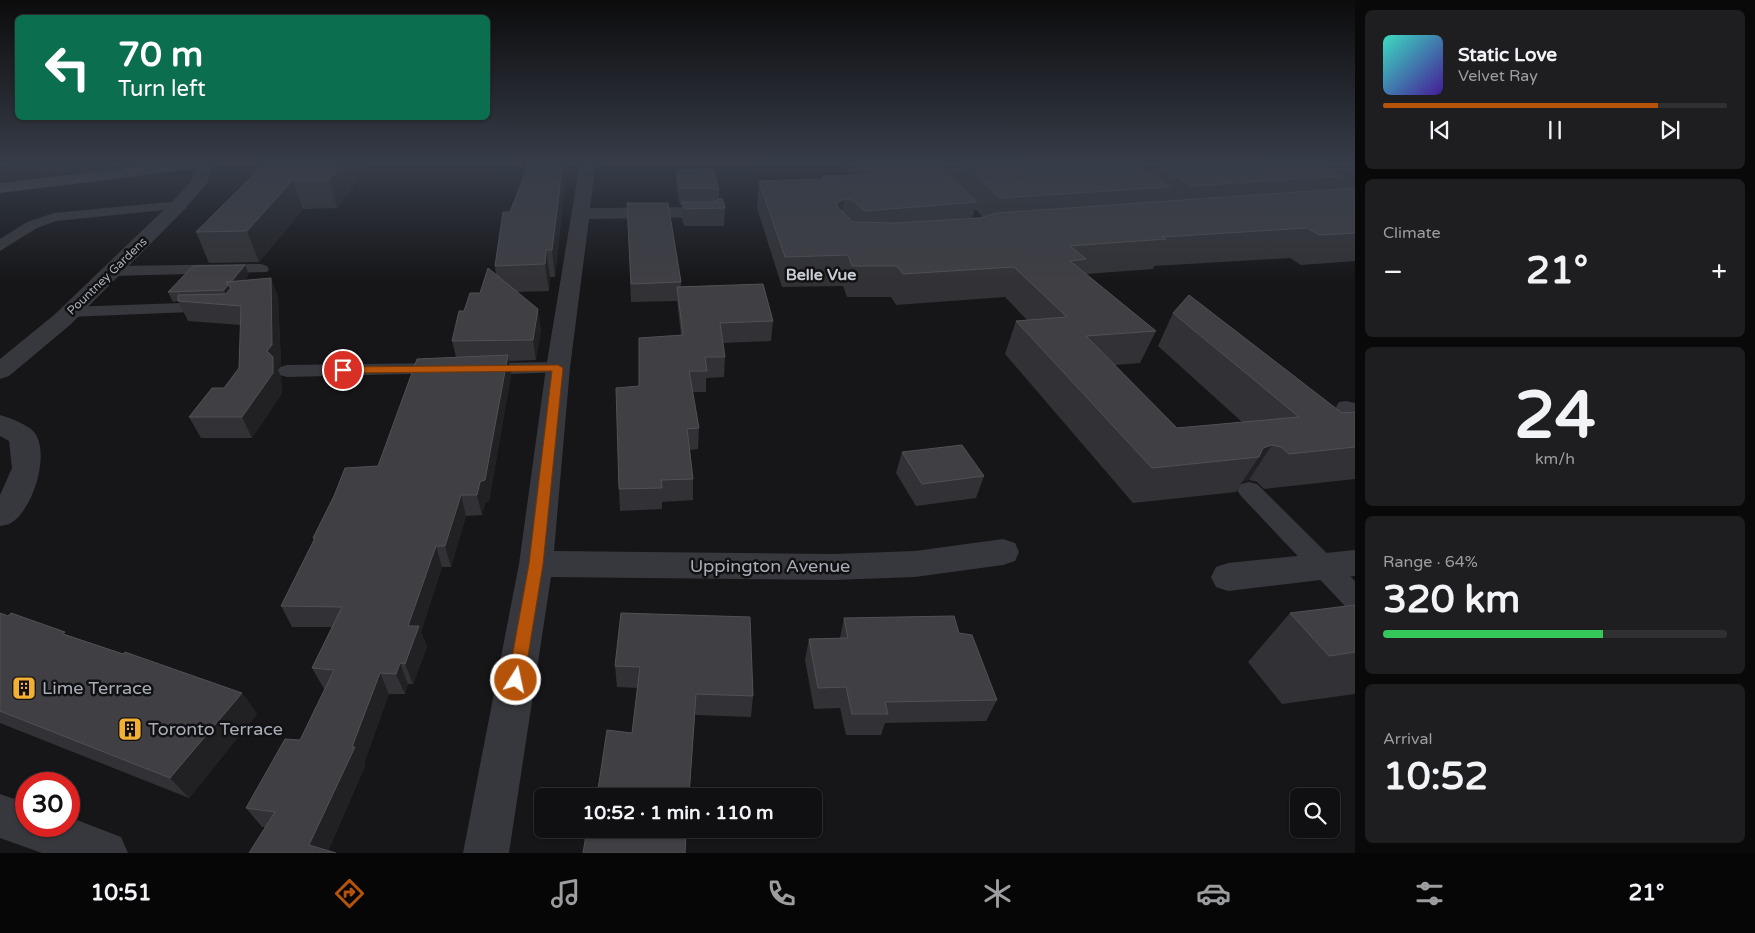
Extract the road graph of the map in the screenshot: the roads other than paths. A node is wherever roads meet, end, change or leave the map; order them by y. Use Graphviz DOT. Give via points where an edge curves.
graph roads {
  1 [pos="182,202"];
  2 [pos="583,202"];
  3 [pos="179,205"];
  4 [pos="712,212"];
  5 [pos="581,214"];
  6 [pos="0,246"];
  7 [pos="262,268"];
  8 [pos="112,271"];
  9 [pos="228,307"];
  10 [pos="65,316"];
  11 [pos="558,368"];
  12 [pos="0,371"];
  13 [pos="287,371"];
  14 [pos="0,424"];
  15 [pos="1250,490"];
  16 [pos="0,515"];
  17 [pos="1003,552"];
  18 [pos="1355,563"];
  19 [pos="536,564"];
  20 [pos="1322,566"];
  21 [pos="1228,577"];
  22 [pos="1355,598"];
  23 [pos="0,816"];
  24 [pos="15,822"];
  25 [pos="59,837"];
  26 [pos="105,853"];
  27 [pos="486,853"];
  1 -- 3 [label="street, Pountney Gardens"];
  2 -- 5 [label="street"];
  3 -- 6 [label="lane" via="54,217 32,225"];
  3 -- 8 [label="street, Pountney Gardens"];
  4 -- 5 [label="street"];
  5 -- 11 [label="street"];
  7 -- 8 [label="lane"];
  8 -- 10 [label="street, Pountney Gardens"];
  9 -- 10 [label="lane"];
  10 -- 12 [label="street, Pountney Gardens"];
  11 -- 13 [label="lane"];
  11 -- 19 [label="street"];
  14 -- 16 [label="street" via="22,437 27,468 12,503"];
  15 -- 20 [label="lane"];
  17 -- 19 [label="street, Uppington Avenue" via="915,564 834,567"];
  18 -- 20 [label="street"];
  19 -- 27 [label="street"];
  20 -- 21 [label="street"];
  20 -- 22 [label="lane"];
  23 -- 24 [label="street"];
  25 -- 26 [label="street"];
}
